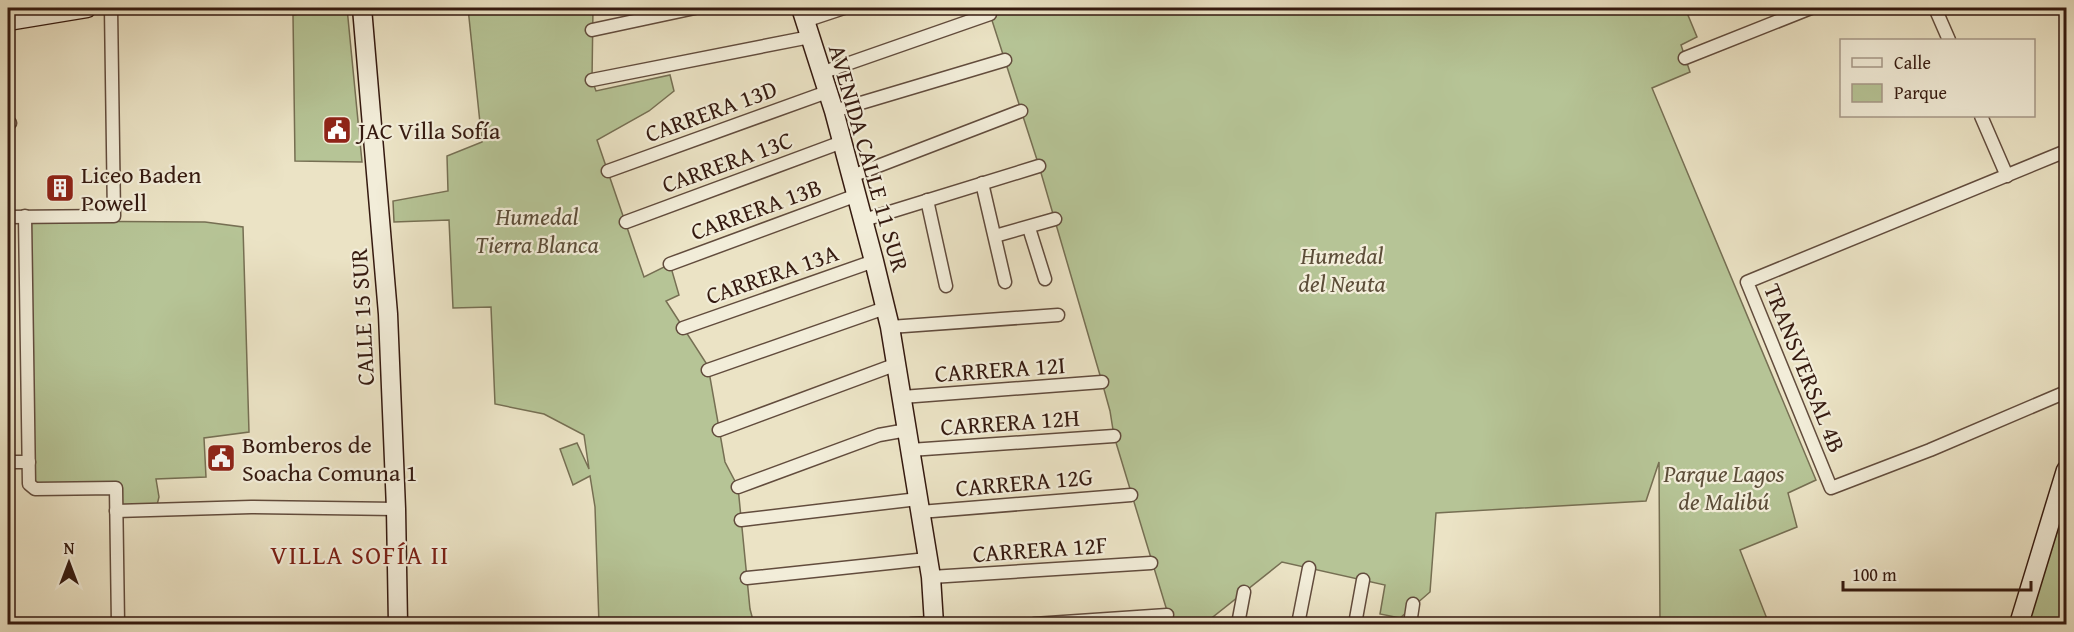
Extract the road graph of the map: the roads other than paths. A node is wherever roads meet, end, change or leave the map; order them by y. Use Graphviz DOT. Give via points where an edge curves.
graph roads {
  1 [pos="87,8"];
  2 [pos="111,8"];
  3 [pos="362,8"];
  4 [pos="695,8"];
  5 [pos="844,8"];
  6 [pos="1811,8"];
  7 [pos="1935,8"];
  8 [pos="990,14"];
  9 [pos="8,21"];
  10 [pos="805,22"];
  11 [pos="592,30"];
  12 [pos="1949,39"];
  13 [pos="1685,58"];
  14 [pos="1005,60"];
  15 [pos="821,73"];
  16 [pos="592,80"];
  17 [pos="827,92"];
  18 [pos="834,111"];
  19 [pos="1021,111"];
  20 [pos="1981,117"];
  21 [pos="842,142"];
  22 [pos="2067,151"];
  23 [pos="1039,166"];
  24 [pos="608,171"];
  25 [pos="852,176"];
  26 [pos="2007,176"];
  27 [pos="982,183"];
  28 [pos="857,195"];
  29 [pos="927,200"];
  30 [pos="25,216"];
  31 [pos="8,217"];
  32 [pos="1055,219"];
  33 [pos="864,220"];
  34 [pos="626,222"];
  35 [pos="1029,228"];
  36 [pos="995,236"];
  37 [pos="874,261"];
  38 [pos="670,264"];
  39 [pos="1045,279"];
  40 [pos="1005,282"];
  41 [pos="946,286"];
  42 [pos="885,308"];
  43 [pos="1058,315"];
  44 [pos="890,327"];
  45 [pos="683,328"];
  46 [pos="897,364"];
  47 [pos="708,370"];
  48 [pos="1102,382"];
  49 [pos="2067,392"];
  50 [pos="902,397"];
  51 [pos="719,430"];
  52 [pos="907,430"];
  53 [pos="1114,436"];
  54 [pos="910,450"];
  55 [pos="8,462"];
  56 [pos="29,462"];
  57 [pos="2067,470"];
  58 [pos="738,487"];
  59 [pos="1131,495"];
  60 [pos="919,505"];
  61 [pos="396,509"];
  62 [pos="116,511"];
  63 [pos="741,520"];
  64 [pos="927,559"];
  65 [pos="1151,563"];
  66 [pos="1309,568"];
  67 [pos="931,577"];
  68 [pos="747,578"];
  69 [pos="1363,580"];
  70 [pos="1244,592"];
  71 [pos="1413,604"];
  72 [pos="1167,615"];
  73 [pos="118,624"];
  74 [pos="398,624"];
  75 [pos="911,624"];
  76 [pos="934,624"];
  77 [pos="1034,624"];
  78 [pos="1238,624"];
  79 [pos="1298,624"];
  80 [pos="1355,624"];
  81 [pos="1410,624"];
  82 [pos="2019,624"];
  1 -- 9 [label="street"];
  2 -- 30 [label="street" via="114,216"];
  3 -- 61 [label="street, CALLE 15 SUR" via="384,259"];
  4 -- 11 [label="street"];
  5 -- 10 [label="street"];
  6 -- 13 [label="street"];
  7 -- 12 [label="street"];
  8 -- 15 [label="street"];
  10 -- 15 [label="street, AVENIDA CALLE 11 SUR"];
  10 -- 16 [label="street"];
  14 -- 18 [label="street"];
  15 -- 17 [label="street, AVENIDA CALLE 11 SUR"];
  17 -- 18 [label="street, AVENIDA CALLE 11 SUR"];
  17 -- 24 [label="street, CARRERA 13D"];
  18 -- 21 [label="street, AVENIDA CALLE 11 SUR"];
  19 -- 25 [label="street, CARRERA 13B"];
  20 -- 26 [label="street"];
  21 -- 25 [label="street, AVENIDA CALLE 11 SUR"];
  21 -- 34 [label="street, CARRERA 13C"];
  22 -- 26 [label="street, TRANSVERSAL 4B"];
  23 -- 27 [label="street, CARRERA 13A"];
  25 -- 28 [label="street, AVENIDA CALLE 11 SUR"];
  26 -- 49 [label="street, TRANSVERSAL 4B" via="1747,282 1831,488"];
  27 -- 29 [label="street, CARRERA 13A"];
  27 -- 36 [label="street"];
  28 -- 33 [label="street, AVENIDA CALLE 11 SUR"];
  28 -- 38 [label="street, CARRERA 13B"];
  29 -- 33 [label="street, CARRERA 13A"];
  29 -- 41 [label="street"];
  30 -- 31 [label="street"];
  30 -- 56 [label="street"];
  32 -- 35 [label="street"];
  33 -- 37 [label="street, AVENIDA CALLE 11 SUR"];
  35 -- 36 [label="street"];
  35 -- 39 [label="street"];
  36 -- 40 [label="street"];
  37 -- 42 [label="street, AVENIDA CALLE 11 SUR"];
  37 -- 45 [label="street, CARRERA 13A"];
  42 -- 44 [label="street, AVENIDA CALLE 11 SUR"];
  42 -- 47 [label="street"];
  43 -- 44 [label="street"];
  44 -- 46 [label="street, AVENIDA CALLE 11 SUR"];
  46 -- 50 [label="street, AVENIDA CALLE 11 SUR"];
  46 -- 51 [label="street"];
  48 -- 50 [label="street, CARRERA 12I"];
  50 -- 52 [label="street, AVENIDA CALLE 11 SUR"];
  52 -- 54 [label="street, AVENIDA CALLE 11 SUR"];
  52 -- 58 [label="street, CARRERA 12H" via="879,435"];
  53 -- 54 [label="street, CARRERA 12H"];
  54 -- 60 [label="street, AVENIDA CALLE 11 SUR"];
  55 -- 56 [label="street"];
  56 -- 62 [label="street" via="29,484 35,489 116,488"];
  57 -- 82 [label="street"];
  59 -- 60 [label="street, CARRERA 12G"];
  60 -- 63 [label="street, CARRERA 12G"];
  60 -- 64 [label="street, AVENIDA CALLE 11 SUR"];
  61 -- 62 [label="street" via="251,507"];
  61 -- 74 [label="street, CALLE 15 SUR"];
  62 -- 73 [label="street"];
  64 -- 67 [label="street"];
  64 -- 68 [label="street"];
  65 -- 67 [label="street, CARRERA 12F"];
  66 -- 79 [label="street"];
  67 -- 76 [label="street"];
  69 -- 80 [label="street"];
  70 -- 78 [label="street"];
  71 -- 81 [label="street"];
  72 -- 77 [label="street"];
  75 -- 76 [label="street"];
}
